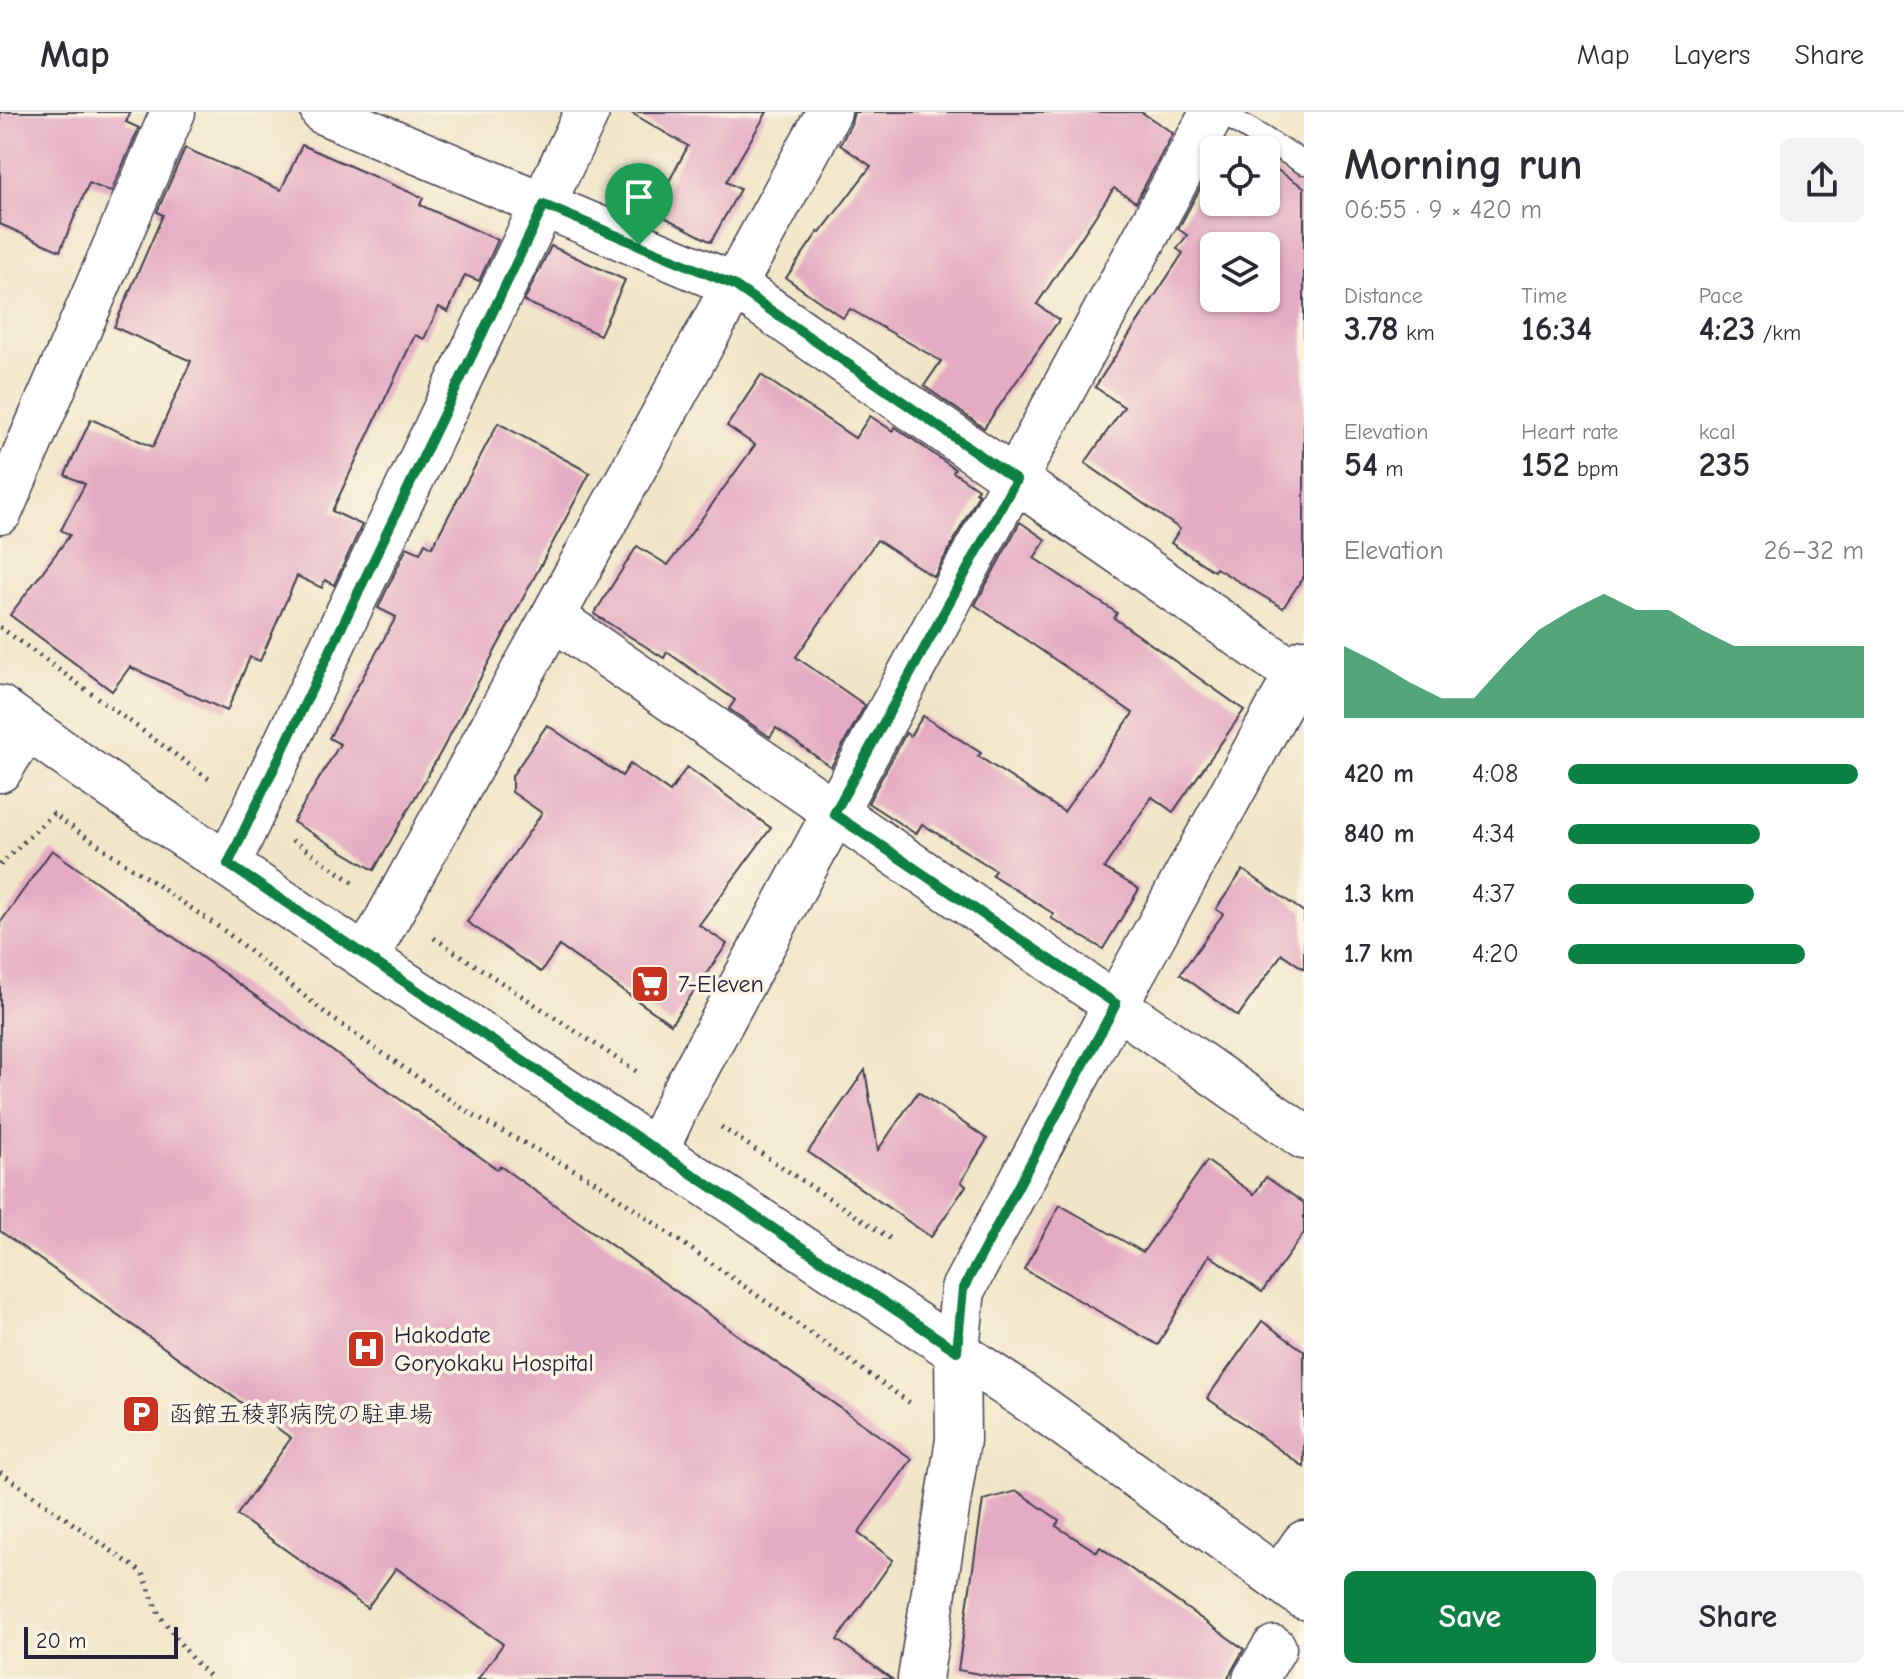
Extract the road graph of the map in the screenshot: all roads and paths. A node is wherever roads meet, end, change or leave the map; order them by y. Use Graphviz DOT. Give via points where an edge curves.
graph roads {
  1 [pos="173,112"];
  2 [pos="323,112"];
  3 [pos="587,112"];
  4 [pos="829,112"];
  5 [pos="1213,112"];
  6 [pos="1221,112"];
  7 [pos="1304,163"];
  8 [pos="544,205"];
  9 [pos="734,285"];
  10 [pos="1016,480"];
  11 [pos="0,512"];
  12 [pos="554,618"];
  13 [pos="0,627"];
  14 [pos="1299,677"];
  15 [pos="13,718"];
  16 [pos="0,770"];
  17 [pos="253,812"];
  18 [pos="834,814"];
  19 [pos="228,864"];
  20 [pos="0,865"];
  21 [pos="393,911"];
  22 [pos="366,958"];
  23 [pos="1116,1004"];
  24 [pos="680,1099"];
  25 [pos="1304,1137"];
  26 [pos="656,1151"];
  27 [pos="894,1241"];
  28 [pos="827,1345"];
  29 [pos="957,1351"];
  30 [pos="0,1472"];
  31 [pos="1304,1543"];
  32 [pos="1291,1588"];
  33 [pos="212,1679"];
  34 [pos="920,1679"];
  1 -- 11 [label="street"];
  2 -- 8 [label="street"];
  3 -- 8 [label="street"];
  4 -- 9 [label="street"];
  5 -- 10 [label="street"];
  6 -- 7 [label="lane"];
  8 -- 9 [label="street"];
  8 -- 17 [label="street"];
  9 -- 10 [label="street"];
  9 -- 12 [label="street"];
  10 -- 14 [label="street"];
  10 -- 18 [label="street"];
  12 -- 18 [label="street"];
  12 -- 21 [label="street"];
  13 -- 17 [label="path"];
  14 -- 23 [label="street"];
  15 -- 16 [label="street"];
  15 -- 19 [label="street"];
  17 -- 19 [label="street"];
  17 -- 21 [label="path"];
  18 -- 23 [label="street"];
  18 -- 24 [label="street"];
  19 -- 22 [label="street"];
  20 -- 28 [label="path" via="53,814 226,932 329,1016 472,1115 593,1180"];
  21 -- 22 [label="street"];
  21 -- 24 [label="path"];
  22 -- 26 [label="street"];
  23 -- 25 [label="street"];
  23 -- 29 [label="street" via="963,1289"];
  24 -- 26 [label="street"];
  24 -- 27 [label="path"];
  26 -- 29 [label="street"];
  29 -- 32 [label="street"];
  29 -- 34 [label="street" via="958,1440"];
  30 -- 33 [label="path" via="143,1573 159,1615"];
  31 -- 32 [label="street"];
}
